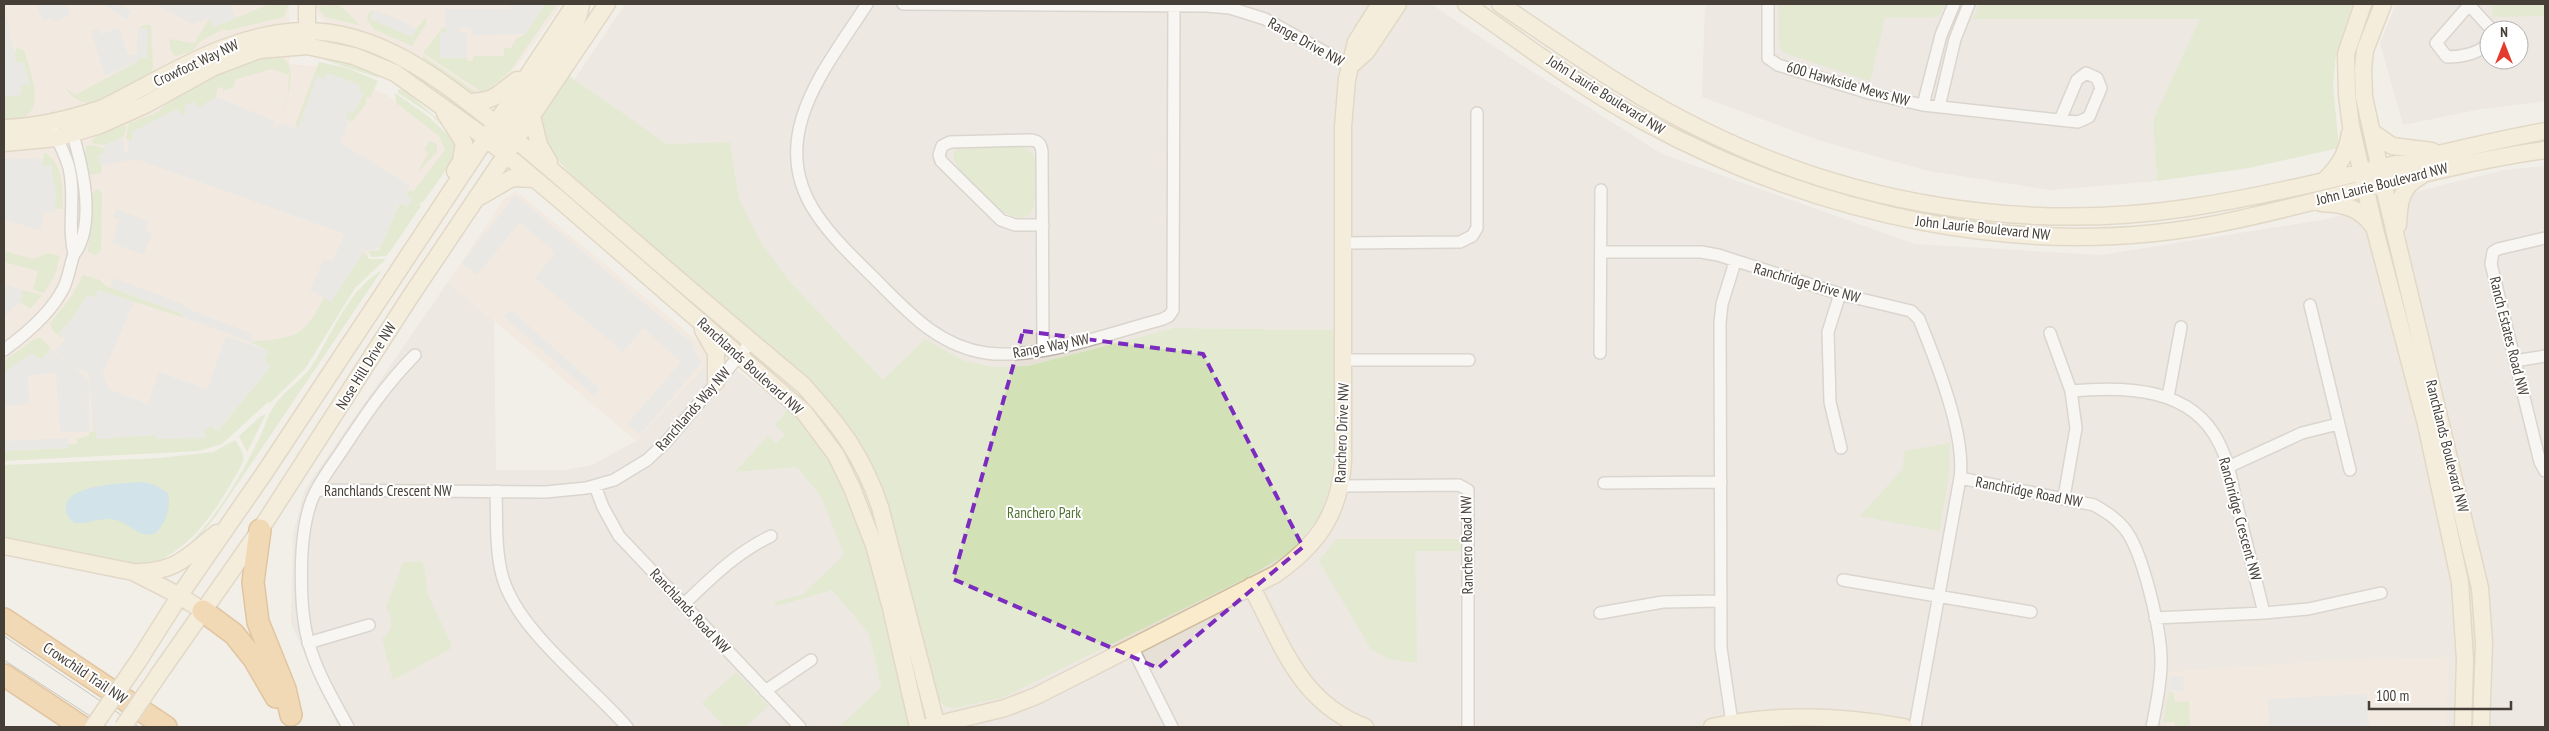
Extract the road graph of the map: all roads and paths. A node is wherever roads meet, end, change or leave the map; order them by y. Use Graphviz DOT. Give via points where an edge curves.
graph roads {
  1 [pos="306,4"];
  2 [pos="575,4"];
  3 [pos="581,4"];
  4 [pos="607,4"];
  5 [pos="867,4"];
  6 [pos="903,4"];
  7 [pos="1380,4"];
  8 [pos="1398,4"];
  9 [pos="1466,4"];
  10 [pos="1500,4"];
  11 [pos="1768,4"];
  12 [pos="1954,4"];
  13 [pos="1969,4"];
  14 [pos="2363,4"];
  15 [pos="2383,4"];
  16 [pos="2470,4"];
  17 [pos="1174,5"];
  18 [pos="2484,20"];
  19 [pos="307,39"];
  20 [pos="2479,50"];
  21 [pos="1350,66"];
  22 [pos="527,73"];
  23 [pos="436,102"];
  24 [pos="468,102"];
  25 [pos="1923,105"];
  26 [pos="1939,107"];
  27 [pos="1477,113"];
  28 [pos="532,116"];
  29 [pos="2060,120"];
  30 [pos="2351,126"];
  31 [pos="4,128"];
  32 [pos="63,128"];
  33 [pos="505,131"];
  34 [pos="2545,131"];
  35 [pos="2372,132"];
  36 [pos="486,138"];
  37 [pos="4,143"];
  38 [pos="2545,150"];
  39 [pos="2450,152"];
  40 [pos="505,154"];
  41 [pos="2430,172"];
  42 [pos="556,174"];
  43 [pos="2381,176"];
  44 [pos="535,179"];
  45 [pos="2326,179"];
  46 [pos="2363,180"];
  47 [pos="1601,190"];
  48 [pos="444,202"];
  49 [pos="473,202"];
  50 [pos="2306,202"];
  51 [pos="1043,225"];
  52 [pos="2375,230"];
  53 [pos="2545,238"];
  54 [pos="2397,240"];
  55 [pos="1343,244"];
  56 [pos="1601,252"];
  57 [pos="74,254"];
  58 [pos="1735,262"];
  59 [pos="1840,294"];
  60 [pos="2310,305"];
  61 [pos="697,319"];
  62 [pos="2181,327"];
  63 [pos="2050,333"];
  64 [pos="751,342"];
  65 [pos="4,350"];
  66 [pos="1043,350"];
  67 [pos="1600,353"];
  68 [pos="415,355"];
  69 [pos="740,356"];
  70 [pos="2545,356"];
  71 [pos="1343,360"];
  72 [pos="1469,360"];
  73 [pos="2515,361"];
  74 [pos="716,382"];
  75 [pos="2071,391"];
  76 [pos="2168,397"];
  77 [pos="2338,424"];
  78 [pos="1841,448"];
  79 [pos="2228,467"];
  80 [pos="2350,470"];
  81 [pos="2545,471"];
  82 [pos="1960,478"];
  83 [pos="1720,482"];
  84 [pos="1604,483"];
  85 [pos="595,486"];
  86 [pos="1342,486"];
  87 [pos="318,490"];
  88 [pos="496,491"];
  89 [pos="2064,497"];
  90 [pos="232,522"];
  91 [pos="260,530"];
  92 [pos="771,536"];
  93 [pos="4,546"];
  94 [pos="134,572"];
  95 [pos="1842,580"];
  96 [pos="1252,586"];
  97 [pos="2381,593"];
  98 [pos="180,596"];
  99 [pos="1938,596"];
  100 [pos="1720,600"];
  101 [pos="683,604"];
  102 [pos="202,612"];
  103 [pos="2031,612"];
  104 [pos="1600,613"];
  105 [pos="2264,613"];
  106 [pos="2155,618"];
  107 [pos="4,619"];
  108 [pos="369,625"];
  109 [pos="308,643"];
  110 [pos="1132,647"];
  111 [pos="811,660"];
  112 [pos="4,675"];
  113 [pos="766,691"];
  114 [pos="617,716"];
  115 [pos="294,721"];
  116 [pos="1732,723"];
  117 [pos="933,726"];
  118 [pos="82,727"];
  119 [pos="93,727"];
  120 [pos="123,727"];
  121 [pos="166,727"];
  122 [pos="348,727"];
  123 [pos="610,727"];
  124 [pos="627,727"];
  125 [pos="800,727"];
  126 [pos="918,727"];
  127 [pos="1172,727"];
  128 [pos="1365,727"];
  129 [pos="1468,727"];
  130 [pos="1712,727"];
  131 [pos="1904,727"];
  132 [pos="1915,727"];
  133 [pos="2152,727"];
  134 [pos="2461,727"];
  135 [pos="2481,727"];
  1 -- 19 [label="street"];
  2 -- 22 [label="street, Nose Hill Drive NW"];
  3 -- 33 [label="street" via="579,17 556,56"];
  4 -- 28 [label="street, Nose Hill Drive NW"];
  5 -- 66 [label="street, Range Way NW" via="814,86 800,119 797,158 805,195 828,230 932,333 970,350 987,353"];
  6 -- 17 [label="street, Range Drive NW"];
  7 -- 21 [label="street, Ranchero Drive NW" via="1356,42"];
  8 -- 21 [label="street" via="1366,52"];
  9 -- 50 [label="street, John Laurie Boulevard NW" via="1596,93 1693,147 1789,187 1900,219 2011,233 2111,235 2225,223"];
  10 -- 45 [label="street, John Laurie Boulevard NW" via="1617,83 1708,133 1860,190 1902,200 2014,215 2128,215 2188,208"];
  11 -- 25 [label="street, 600 Hawkside Mews NW" via="1768,58 1868,93"];
  12 -- 25 [label="street" via="1941,35"];
  13 -- 26 [label="street" via="1954,39"];
  14 -- 30 [label="street, Ranchlands Boulevard NW" via="2346,54"];
  15 -- 35 [label="street, Ranchlands Boulevard NW" via="2369,38 2363,69 2364,97"];
  16 -- 18 [label="street"];
  16 -- 20 [label="street" via="2436,44 2447,57"];
  17 -- 21 [label="street, Range Drive NW" via="1230,8 1252,14"];
  17 -- 66 [label="street, Range Way NW" via="1173,310 1163,319"];
  19 -- 23 [label="street, Crowfoot Way NW" via="377,64"];
  19 -- 24 [label="street, Crowfoot Way NW" via="323,32 377,45 410,62"];
  19 -- 32 [label="street, Crowfoot Way NW" via="257,36 230,44"];
  21 -- 55 [label="street, Ranchero Drive NW" via="1344,112"];
  22 -- 24 [label="street" via="499,96"];
  22 -- 33 [label="street, Nose Hill Drive NW"];
  23 -- 36 [label="street, Crowfoot Way NW"];
  23 -- 48 [label="street" via="464,143 462,161 452,174"];
  24 -- 33 [label="street, Crowfoot Way NW"];
  25 -- 26 [label="street"];
  26 -- 29 [label="street"];
  27 -- 55 [label="street" via="1477,228 1472,236 1460,242"];
  28 -- 33 [label="street, Nose Hill Drive NW"];
  28 -- 42 [label="street" via="539,145"];
  30 -- 45 [label="street" via="2344,156"];
  30 -- 46 [label="street, Ranchlands Boulevard NW"];
  31 -- 32 [label="street, Crowfoot Way NW"];
  32 -- 37 [label="street, Crowfoot Way NW"];
  32 -- 57 [label="street" via="70,169"];
  32 -- 57 [label="street" via="83,168 86,195 80,244"];
  33 -- 36 [label="street, Nose Hill Drive NW"];
  33 -- 40 [label="street" via="502,140"];
  33 -- 42 [label="street, Ranchlands Boulevard NW"];
  34 -- 39 [label="street, John Laurie Boulevard NW"];
  35 -- 39 [label="street" via="2392,146"];
  35 -- 43 [label="street, Ranchlands Boulevard NW"];
  36 -- 40 [label="street, Ranchlands Boulevard NW"];
  36 -- 48 [label="street, Nose Hill Drive NW"];
  38 -- 41 [label="street, John Laurie Boulevard NW" via="2498,156"];
  39 -- 43 [label="street, John Laurie Boulevard NW"];
  40 -- 44 [label="street, Ranchlands Boulevard NW"];
  40 -- 49 [label="street, Nose Hill Drive NW"];
  41 -- 43 [label="street, John Laurie Boulevard NW"];
  41 -- 54 [label="street" via="2411,181 2402,194"];
  42 -- 64 [label="street, Ranchlands Boulevard NW"];
  43 -- 46 [label="street, John Laurie Boulevard NW"];
  43 -- 54 [label="street, Ranchlands Boulevard NW"];
  44 -- 49 [label="street" via="512,178"];
  44 -- 61 [label="street, Ranchlands Boulevard NW"];
  45 -- 46 [label="street, John Laurie Boulevard NW"];
  46 -- 50 [label="street, John Laurie Boulevard NW"];
  46 -- 52 [label="street, Ranchlands Boulevard NW"];
  47 -- 56 [label="street"];
  48 -- 90 [label="street, Nose Hill Drive NW"];
  49 -- 91 [label="street, Nose Hill Drive NW"];
  50 -- 52 [label="street" via="2354,208"];
  51 -- 51 [label="street" via="1042,152 1036,141 950,142 942,146 939,155 942,161 992,213 1009,223"];
  51 -- 66 [label="street"];
  52 -- 134 [label="street, Ranchlands Boulevard NW" via="2426,424 2460,582 2464,612 2465,702"];
  53 -- 73 [label="street, Ranch Estates Road NW" via="2502,247 2493,252 2491,258"];
  54 -- 135 [label="street, Ranchlands Boulevard NW" via="2480,588 2484,643"];
  55 -- 71 [label="street, Ranchero Drive NW"];
  56 -- 58 [label="street" via="1701,252"];
  56 -- 67 [label="street"];
  57 -- 65 [label="street" via="64,289 28,332"];
  58 -- 59 [label="street, Ranchridge Drive NW"];
  58 -- 83 [label="street, Ranchridge Drive NW" via="1722,304 1720,323"];
  59 -- 78 [label="street" via="1828,332 1830,402"];
  59 -- 82 [label="street, Ranchridge Drive NW" via="1911,311 1919,319 1960,442"];
  60 -- 77 [label="street"];
  61 -- 69 [label="street, Ranchlands Boulevard NW"];
  61 -- 74 [label="street" via="716,353"];
  62 -- 76 [label="street"];
  63 -- 75 [label="street"];
  64 -- 69 [label="street, Ranchlands Way NW"];
  64 -- 117 [label="street, Ranchlands Boulevard NW" via="803,385 837,422 870,480 894,558"];
  68 -- 87 [label="street" via="393,376"];
  69 -- 74 [label="street, Ranchlands Way NW"];
  69 -- 126 [label="street, Ranchlands Boulevard NW" via="804,412 836,456 852,488 874,545"];
  70 -- 73 [label="street"];
  71 -- 72 [label="street"];
  71 -- 86 [label="street, Ranchero Drive NW"];
  73 -- 81 [label="street, Ranch Estates Road NW"];
  74 -- 85 [label="street, Ranchlands Way NW" via="647,460 628,473"];
  75 -- 76 [label="street, Ranchridge Crescent NW" via="2123,389"];
  75 -- 89 [label="street" via="2076,428"];
  76 -- 79 [label="street, Ranchridge Crescent NW" via="2194,411 2209,427 2219,442"];
  77 -- 79 [label="street" via="2302,432"];
  77 -- 80 [label="street"];
  79 -- 105 [label="street, Ranchridge Crescent NW"];
  82 -- 89 [label="street, Ranchridge Road NW"];
  82 -- 99 [label="street, Ranchridge Drive NW"];
  83 -- 84 [label="street"];
  83 -- 100 [label="street, Ranchridge Drive NW"];
  85 -- 88 [label="street, Ranchlands Way NW" via="546,492"];
  85 -- 101 [label="street, Ranchlands Road NW" via="619,536"];
  86 -- 96 [label="street, Ranchero Drive NW" via="1331,514 1306,550 1276,574"];
  86 -- 129 [label="street, Ranchero Road NW" via="1459,485 1468,490"];
  87 -- 88 [label="street, Ranchlands Crescent NW"];
  87 -- 109 [label="street, Ranchlands Crescent NW" via="308,510 303,557 303,616"];
  88 -- 114 [label="street" via="498,557 506,587 523,618"];
  89 -- 106 [label="street, Ranchridge Road NW" via="2094,505 2126,529 2142,567"];
  90 -- 94 [label="street" via="170,568"];
  90 -- 98 [label="street, Nose Hill Drive NW"];
  91 -- 102 [label="street, Nose Hill Drive NW"];
  91 -- 115 [label="highway" via="254,582 258,622"];
  92 -- 101 [label="street" via="727,562"];
  93 -- 94 [label="street"];
  94 -- 98 [label="street"];
  95 -- 99 [label="street"];
  96 -- 110 [label="street, Ranchero Drive NW"];
  96 -- 128 [label="street" via="1303,681 1333,712"];
  97 -- 105 [label="street" via="2308,609"];
  98 -- 102 [label="street"];
  98 -- 119 [label="street, Nose Hill Drive NW, bridge"];
  99 -- 103 [label="street"];
  99 -- 132 [label="street, Ranchridge Drive NW"];
  100 -- 104 [label="street" via="1663,602"];
  100 -- 116 [label="street, Ranchridge Drive NW" via="1720,648"];
  101 -- 113 [label="street, Ranchlands Road NW"];
  102 -- 115 [label="highway" via="234,634"];
  102 -- 120 [label="street, Nose Hill Drive NW, bridge"];
  105 -- 106 [label="street"];
  106 -- 133 [label="street, Ranchridge Road NW" via="2162,662"];
  107 -- 121 [label="highway, Crowchild Trail NW"];
  108 -- 109 [label="street"];
  109 -- 122 [label="street, Ranchlands Crescent NW"];
  110 -- 117 [label="street, Ranchero Drive NW" via="1024,701"];
  110 -- 127 [label="street"];
  111 -- 113 [label="street"];
  112 -- 118 [label="highway"];
  113 -- 125 [label="street, Ranchlands Road NW"];
  114 -- 123 [label="street"];
  114 -- 124 [label="street"];
  116 -- 130 [label="street"];
  116 -- 131 [label="street" via="1816,717"];
}
